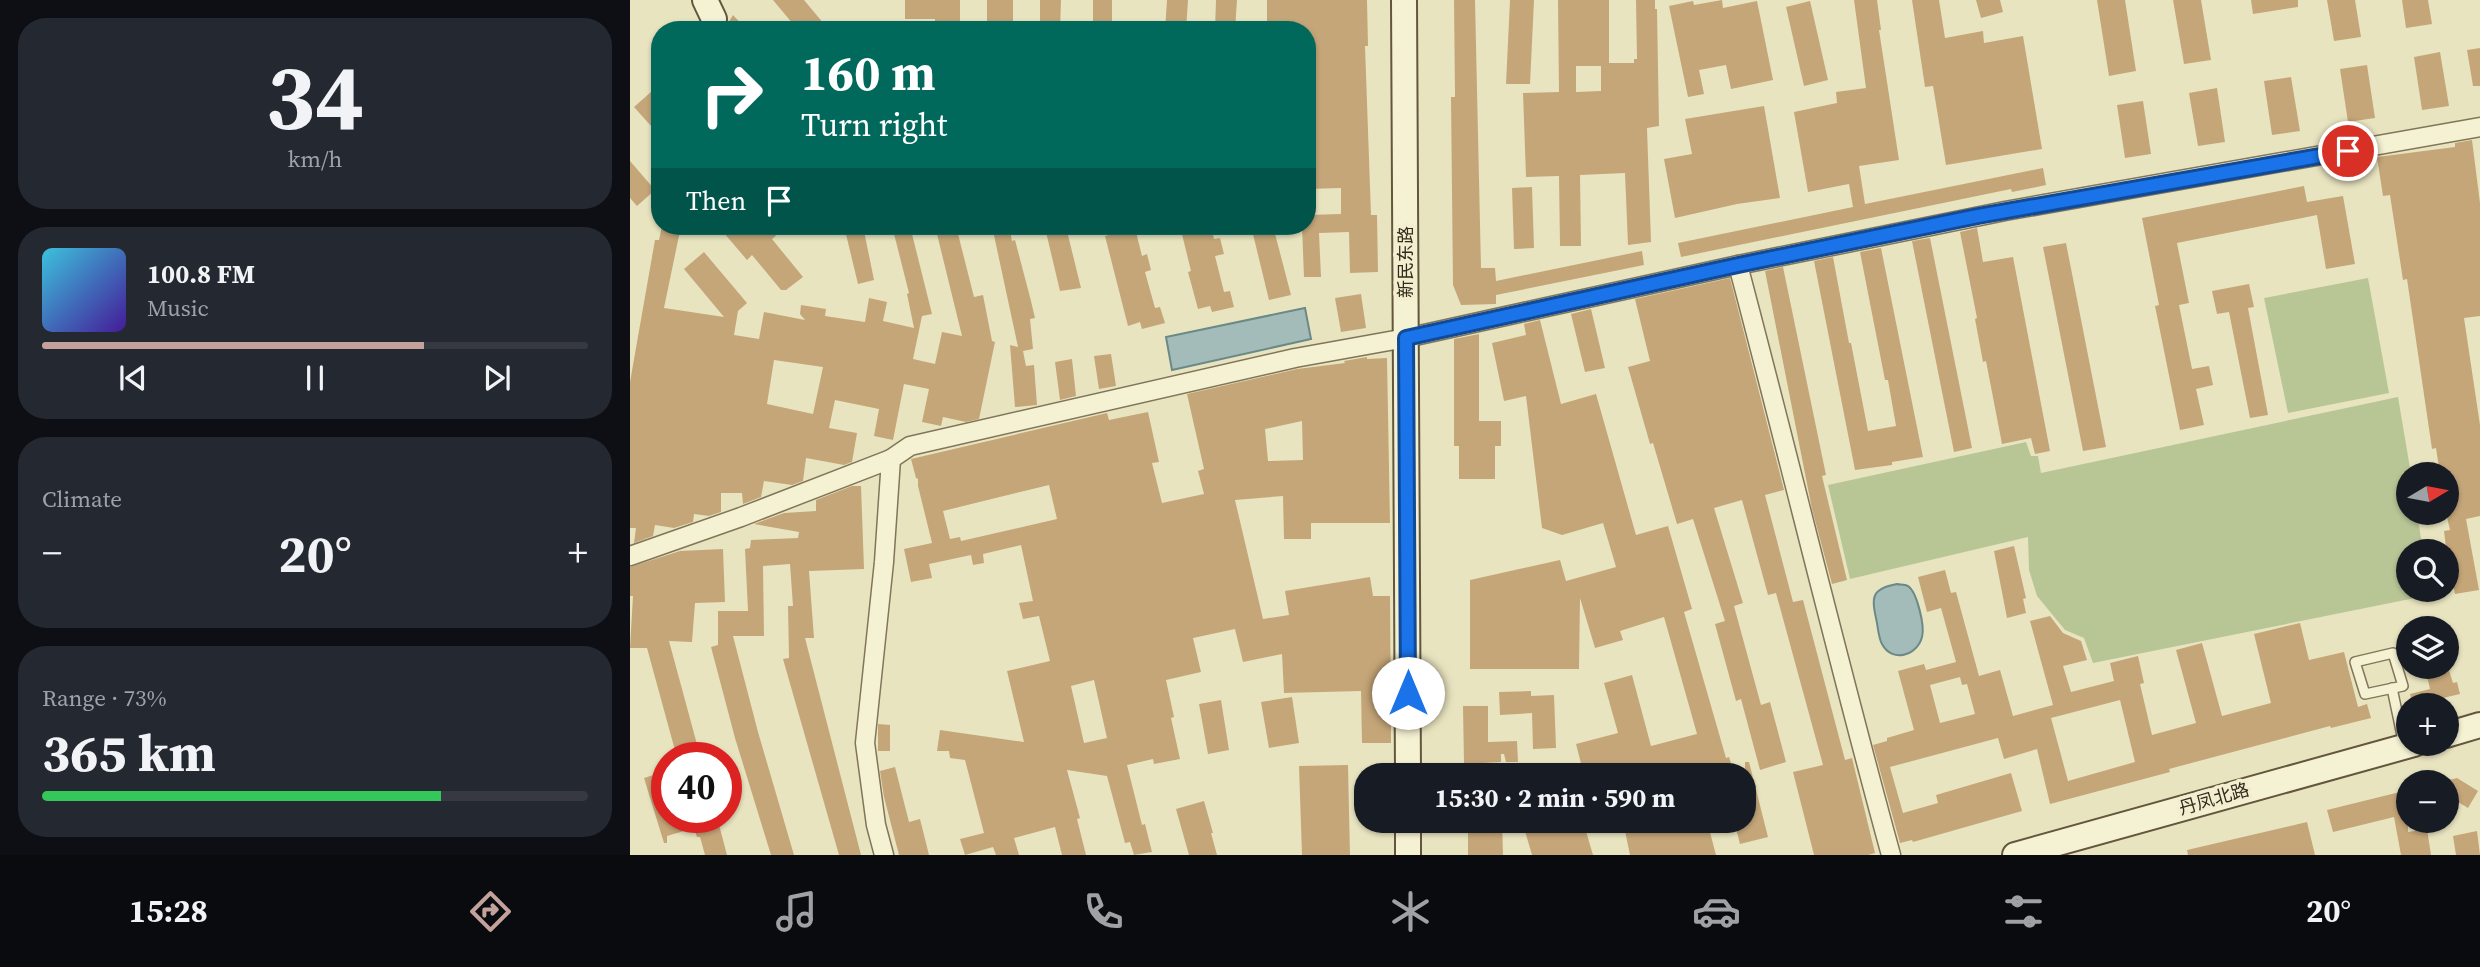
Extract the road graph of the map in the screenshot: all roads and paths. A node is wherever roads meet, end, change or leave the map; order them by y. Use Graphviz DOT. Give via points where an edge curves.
graph roads {
  1 [pos="1404,0"];
  2 [pos="2480,127"];
  3 [pos="1738,265"];
  4 [pos="1406,338"];
  5 [pos="891,459"];
  6 [pos="630,556"];
  7 [pos="2392,688"];
  8 [pos="2396,701"];
  9 [pos="2480,726"];
  10 [pos="2459,732"];
  11 [pos="2396,749"];
  12 [pos="1408,763"];
  13 [pos="1408,833"];
  14 [pos="884,855"];
  15 [pos="1408,855"];
  16 [pos="1891,855"];
  17 [pos="2015,855"];
  1 -- 4 [label="street, 新民东路"];
  2 -- 3 [label="street" via="2005,211"];
  3 -- 4 [label="street"];
  3 -- 16 [label="street"];
  4 -- 5 [label="street" via="1295,358 909,446"];
  4 -- 12 [label="street, 新民东路"];
  5 -- 6 [label="street"];
  5 -- 14 [label="street" via="865,743"];
  7 -- 7 [label="lane" via="2403,686 2393,653 2355,662 2365,694"];
  7 -- 8 [label="lane"];
  9 -- 10 [label="street"];
  11 -- 17 [label="street, 丹凤北路"];
  13 -- 15 [label="street"];
}
